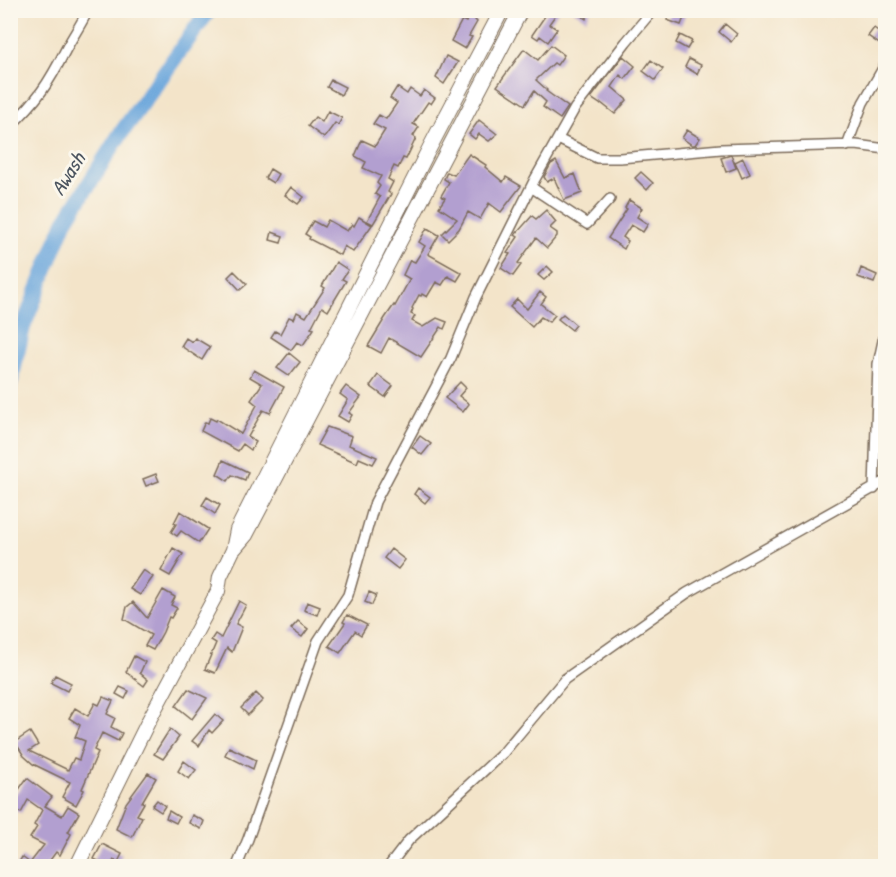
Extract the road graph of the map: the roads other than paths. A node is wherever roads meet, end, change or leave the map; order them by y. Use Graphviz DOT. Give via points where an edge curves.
graph roads {
  1 [pos="88,10"];
  2 [pos="502,10"];
  3 [pos="520,10"];
  4 [pos="653,10"];
  5 [pos="885,63"];
  6 [pos="10,126"];
  7 [pos="558,139"];
  8 [pos="847,146"];
  9 [pos="885,149"];
  10 [pos="531,187"];
  11 [pos="610,199"];
  12 [pos="885,327"];
  13 [pos="878,364"];
  14 [pos="885,385"];
  15 [pos="885,482"];
  16 [pos="874,489"];
  17 [pos="232,550"];
  18 [pos="77,867"];
  19 [pos="237,867"];
  20 [pos="389,867"];
  1 -- 6 [label="street" via="32,106"];
  2 -- 17 [label="main road" via="241,521"];
  3 -- 17 [label="main road" via="246,535"];
  4 -- 7 [label="street" via="575,108"];
  5 -- 8 [label="street" via="863,103"];
  7 -- 8 [label="street" via="597,158 721,149"];
  7 -- 10 [label="street"];
  8 -- 9 [label="street"];
  10 -- 11 [label="street" via="587,225"];
  10 -- 19 [label="street" via="476,297 451,358 375,502 348,595 318,641"];
  12 -- 13 [label="street"];
  13 -- 14 [label="street"];
  13 -- 16 [label="street"];
  15 -- 16 [label="street"];
  16 -- 20 [label="street" via="687,593 565,679 503,753 409,840"];
  17 -- 18 [label="main road" via="218,591"];
}
